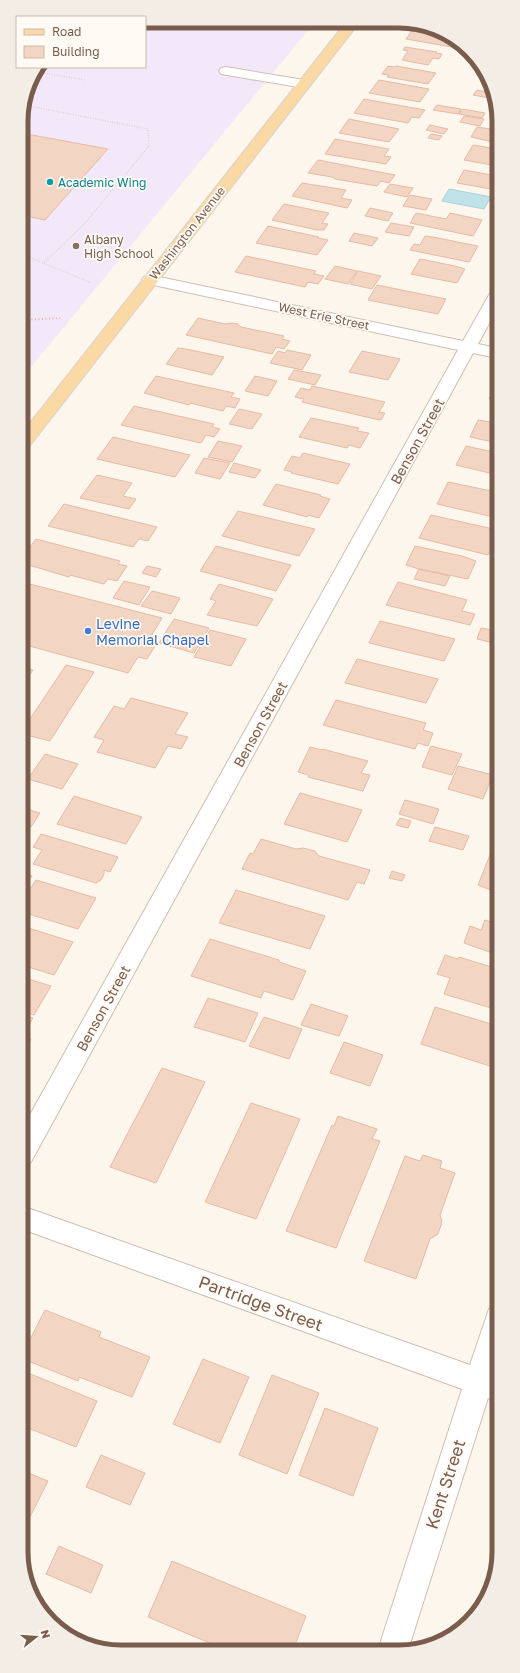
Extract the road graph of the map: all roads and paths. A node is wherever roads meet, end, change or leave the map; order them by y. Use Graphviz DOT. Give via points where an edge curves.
graph roads {
  1 [pos="348,28"];
  2 [pos="226,71"];
  3 [pos="42,73"];
  4 [pos="86,80"];
  5 [pos="304,84"];
  6 [pos="30,105"];
  7 [pos="28,257"];
  8 [pos="44,263"];
  9 [pos="150,280"];
  10 [pos="92,283"];
  11 [pos="492,304"];
  12 [pos="62,318"];
  13 [pos="28,320"];
  14 [pos="469,347"];
  15 [pos="492,352"];
  16 [pos="28,436"];
  17 [pos="28,1143"];
  18 [pos="28,1219"];
  19 [pos="492,1359"];
  20 [pos="488,1386"];
  21 [pos="395,1645"];
  1 -- 5 [label="main road, Washington Avenue"];
  2 -- 5 [label="street"];
  3 -- 4 [label="path"];
  5 -- 9 [label="main road, Washington Avenue"];
  6 -- 8 [label="path" via="148,129 149,146 85,223"];
  7 -- 8 [label="path"];
  8 -- 10 [label="path"];
  9 -- 14 [label="street, West Erie Street"];
  9 -- 16 [label="main road, Washington Avenue"];
  11 -- 14 [label="street, Benson Street"];
  12 -- 13 [label="path"];
  14 -- 15 [label="street, West Erie Street"];
  14 -- 17 [label="street, Benson Street"];
  18 -- 20 [label="street, Partridge Street"];
  19 -- 20 [label="street, Kent Street"];
  20 -- 21 [label="street, Kent Street"];
}
